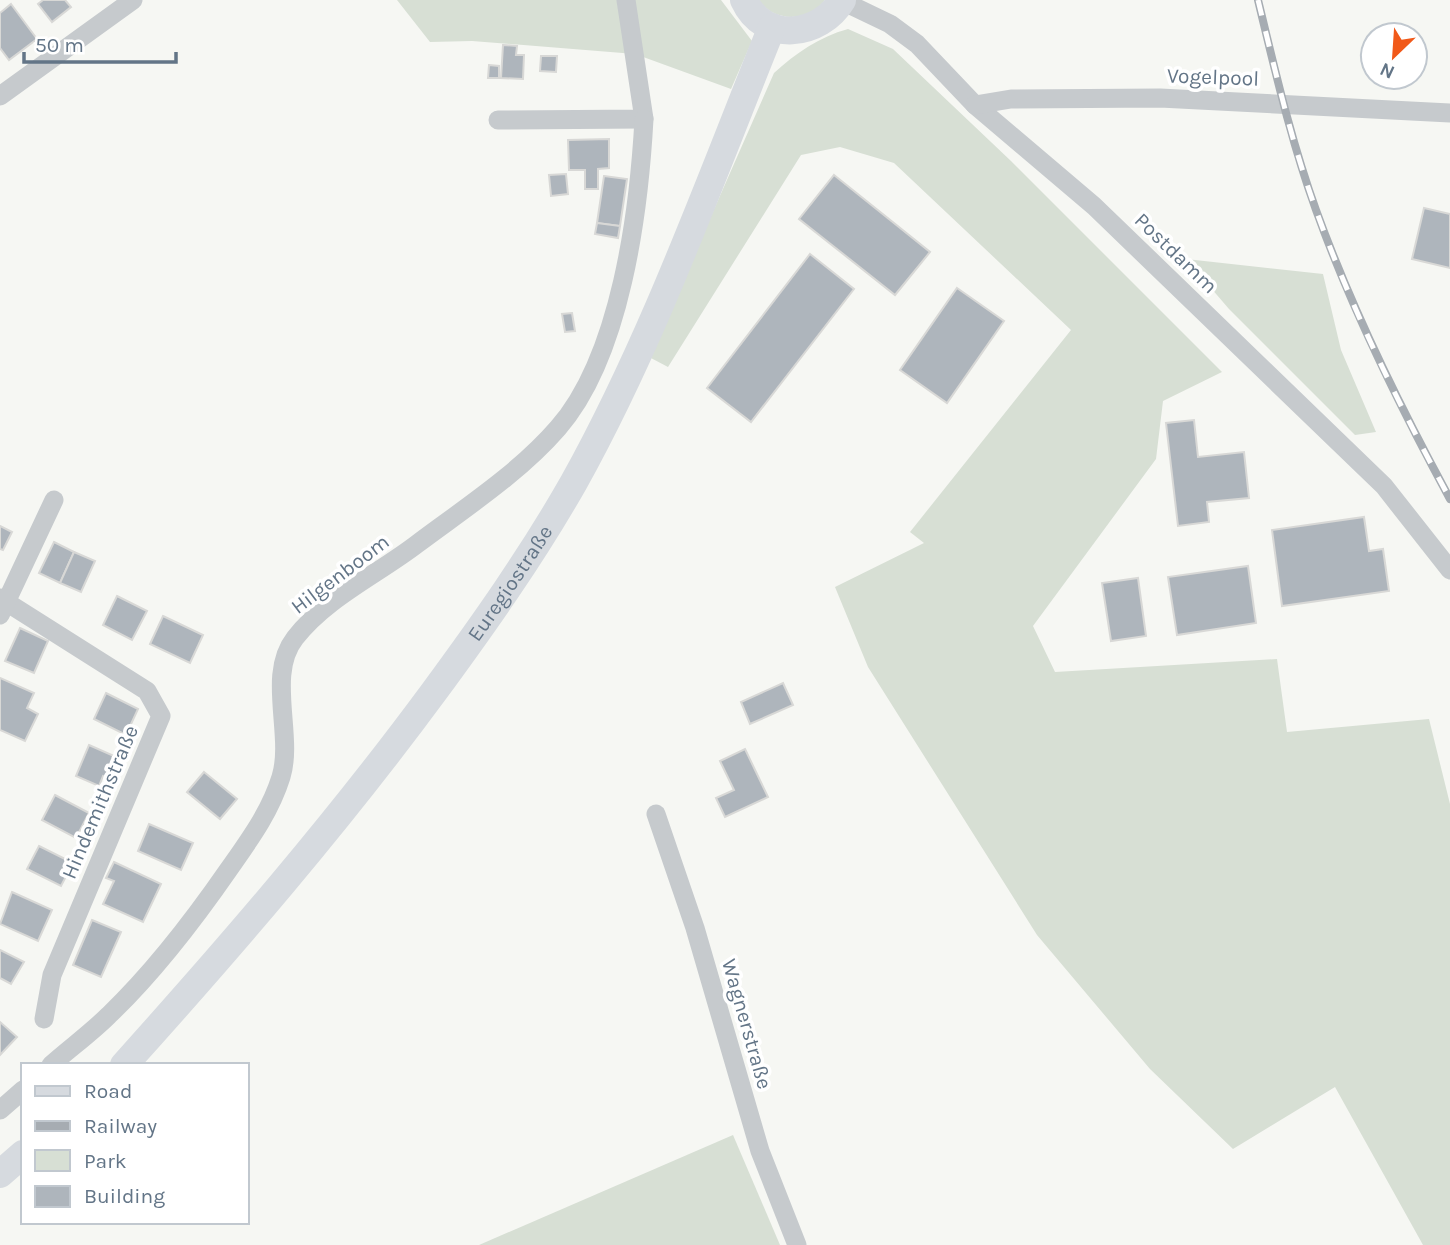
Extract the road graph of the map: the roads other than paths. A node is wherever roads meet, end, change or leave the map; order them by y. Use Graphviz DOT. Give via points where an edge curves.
graph roads {
  1 [pos="133,0"];
  2 [pos="626,0"];
  3 [pos="744,0"];
  4 [pos="842,1"];
  5 [pos="772,27"];
  6 [pos="0,96"];
  7 [pos="975,105"];
  8 [pos="1450,113"];
  9 [pos="644,118"];
  10 [pos="498,120"];
  11 [pos="54,500"];
  12 [pos="1450,570"];
  13 [pos="2,605"];
  14 [pos="656,814"];
  15 [pos="44,1019"];
  16 [pos="53,1063"];
  17 [pos="126,1063"];
  18 [pos="21,1092"];
  19 [pos="0,1110"];
  20 [pos="21,1156"];
  21 [pos="0,1174"];
  22 [pos="797,1245"];
  1 -- 6 [label="street"];
  2 -- 9 [label="street, Hilgenboom"];
  3 -- 5 [label="main road" via="758,19"];
  4 -- 5 [label="main road" via="832,15 812,27 788,31"];
  4 -- 7 [label="street, Postdamm" via="890,24 917,44"];
  5 -- 17 [label="main road, Euregiostraße" via="679,257 606,421 508,589 380,765 248,927"];
  7 -- 8 [label="street, Vogelpool" via="1011,99 1160,98"];
  7 -- 12 [label="street, Postdamm" via="1094,206 1384,486"];
  9 -- 10 [label="street"];
  9 -- 16 [label="street, Hilgenboom" via="640,191 623,285 575,403 560,426 516,467 334,602 295,638 282,674 283,773 260,825 163,958 108,1016"];
  11 -- 13 [label="street"];
  13 -- 15 [label="street, Hindemithstraße" via="147,691 161,716 52,975"];
  14 -- 22 [label="street, Wagnerstraße" via="695,928 760,1151"];
  18 -- 19 [label="street"];
  20 -- 21 [label="main road"];
}
